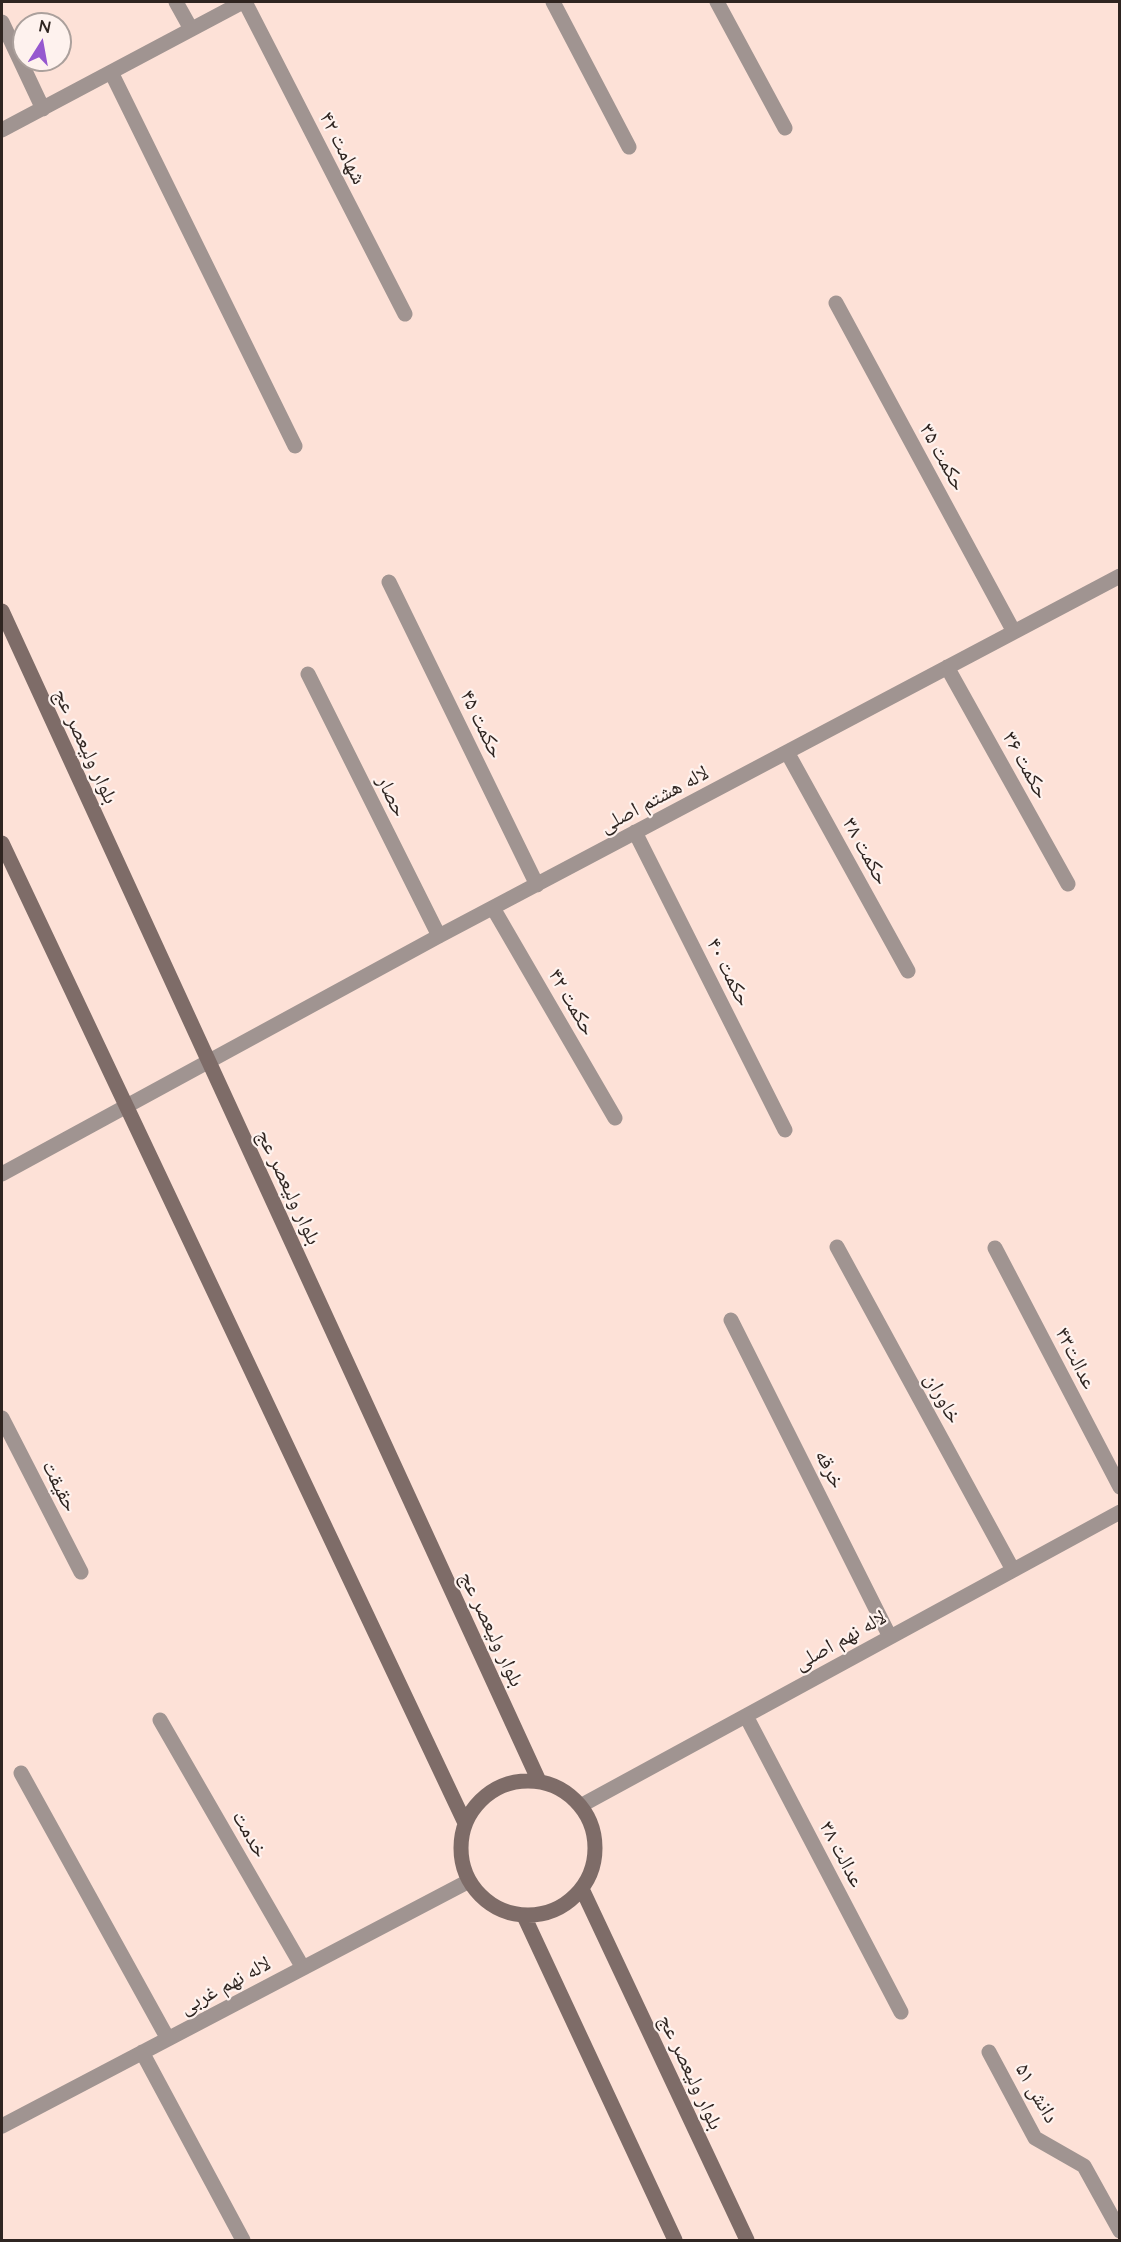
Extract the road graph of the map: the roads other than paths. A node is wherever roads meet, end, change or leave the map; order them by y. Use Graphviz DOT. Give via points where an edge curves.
graph roads {
  1 [pos="176,2"];
  2 [pos="244,2"];
  3 [pos="553,2"];
  4 [pos="717,2"];
  5 [pos="2,22"];
  6 [pos="192,29"];
  7 [pos="111,72"];
  8 [pos="42,109"];
  9 [pos="785,128"];
  10 [pos="2,130"];
  11 [pos="629,147"];
  12 [pos="836,303"];
  13 [pos="405,314"];
  14 [pos="295,446"];
  15 [pos="1119,576"];
  16 [pos="390,582"];
  17 [pos="2,611"];
  18 [pos="1014,632"];
  19 [pos="947,668"];
  20 [pos="308,674"];
  21 [pos="787,752"];
  22 [pos="635,832"];
  23 [pos="2,843"];
  24 [pos="1068,884"];
  25 [pos="537,885"];
  26 [pos="494,908"];
  27 [pos="439,936"];
  28 [pos="908,971"];
  29 [pos="208,1061"];
  30 [pos="126,1107"];
  31 [pos="615,1118"];
  32 [pos="785,1130"];
  33 [pos="2,1174"];
  34 [pos="837,1247"];
  35 [pos="995,1248"];
  36 [pos="731,1320"];
  37 [pos="2,1418"];
  38 [pos="1119,1487"];
  39 [pos="1119,1512"];
  40 [pos="1013,1570"];
  41 [pos="81,1572"];
  42 [pos="890,1637"];
  43 [pos="746,1716"];
  44 [pos="160,1720"];
  45 [pos="21,1773"];
  46 [pos="539,1780"];
  47 [pos="582,1805"];
  48 [pos="465,1823"];
  49 [pos="469,1881"];
  50 [pos="582,1889"];
  51 [pos="524,1916"];
  52 [pos="303,1968"];
  53 [pos="901,2012"];
  54 [pos="168,2039"];
  55 [pos="142,2052"];
  56 [pos="989,2052"];
  57 [pos="2,2126"];
  58 [pos="1119,2231"];
  59 [pos="243,2241"];
  60 [pos="675,2241"];
  61 [pos="747,2241"];
  1 -- 6 [label="street"];
  2 -- 6 [label="street"];
  2 -- 13 [label="street, شهامت ۴۲"];
  3 -- 11 [label="street"];
  4 -- 9 [label="street"];
  5 -- 8 [label="street"];
  6 -- 7 [label="street"];
  7 -- 8 [label="street"];
  7 -- 14 [label="street"];
  8 -- 10 [label="street"];
  12 -- 18 [label="street, حکمت ۳۵"];
  15 -- 18 [label="street, لاله هشتم اصلی"];
  16 -- 25 [label="street, حکمت ۴۵"];
  17 -- 29 [label="main road, بلوار ولیعصر عج"];
  18 -- 19 [label="street, لاله هشتم اصلی"];
  19 -- 21 [label="street, لاله هشتم اصلی"];
  19 -- 24 [label="street, حکمت ۳۶"];
  20 -- 27 [label="street, حصار"];
  21 -- 22 [label="street, لاله هشتم اصلی"];
  21 -- 28 [label="street, حکمت ۳۸"];
  22 -- 25 [label="street, لاله هشتم اصلی"];
  22 -- 32 [label="street, حکمت ۴۰"];
  23 -- 30 [label="main road"];
  25 -- 26 [label="street, لاله هشتم اصلی"];
  26 -- 27 [label="street, لاله هشتم اصلی"];
  26 -- 31 [label="street, حکمت ۴۲"];
  27 -- 29 [label="street, لاله هشتم اصلی"];
  29 -- 30 [label="street, لاله هشتم اصلی"];
  29 -- 46 [label="main road, بلوار ولیعصر عج"];
  30 -- 33 [label="street, لاله هشتم اصلی"];
  30 -- 48 [label="main road"];
  34 -- 40 [label="street, خاوران"];
  35 -- 38 [label="street, عدالت۴۳"];
  36 -- 42 [label="street, خرقه"];
  37 -- 41 [label="street, حقیقت"];
  39 -- 40 [label="street, لاله نهم اصلی"];
  40 -- 42 [label="street, لاله نهم اصلی"];
  42 -- 43 [label="street, لاله نهم اصلی"];
  43 -- 47 [label="street, لاله نهم اصلی"];
  43 -- 53 [label="street, عدالت ٣٨"];
  44 -- 52 [label="street, خدمت"];
  45 -- 54 [label="street"];
  46 -- 47 [label="main road" via="565,1790"];
  46 -- 48 [label="main road" via="500,1786 481,1799"];
  47 -- 50 [label="main road" via="597,1847 593,1870"];
  48 -- 49 [label="main road" via="460,1838 461,1860"];
  49 -- 51 [label="main road" via="483,1898 501,1910"];
  49 -- 52 [label="street, لاله نهم غربی"];
  50 -- 51 [label="main road" via="566,1905 546,1914"];
  50 -- 61 [label="main road, بلوار ولیعصر عج"];
  51 -- 60 [label="main road"];
  52 -- 54 [label="street, لاله نهم غربی"];
  54 -- 55 [label="street, لاله نهم غربی"];
  55 -- 57 [label="street, لاله نهم غربی"];
  55 -- 59 [label="street"];
  56 -- 58 [label="street, دانش ۵۱" via="1035,2138 1084,2166"];
}
